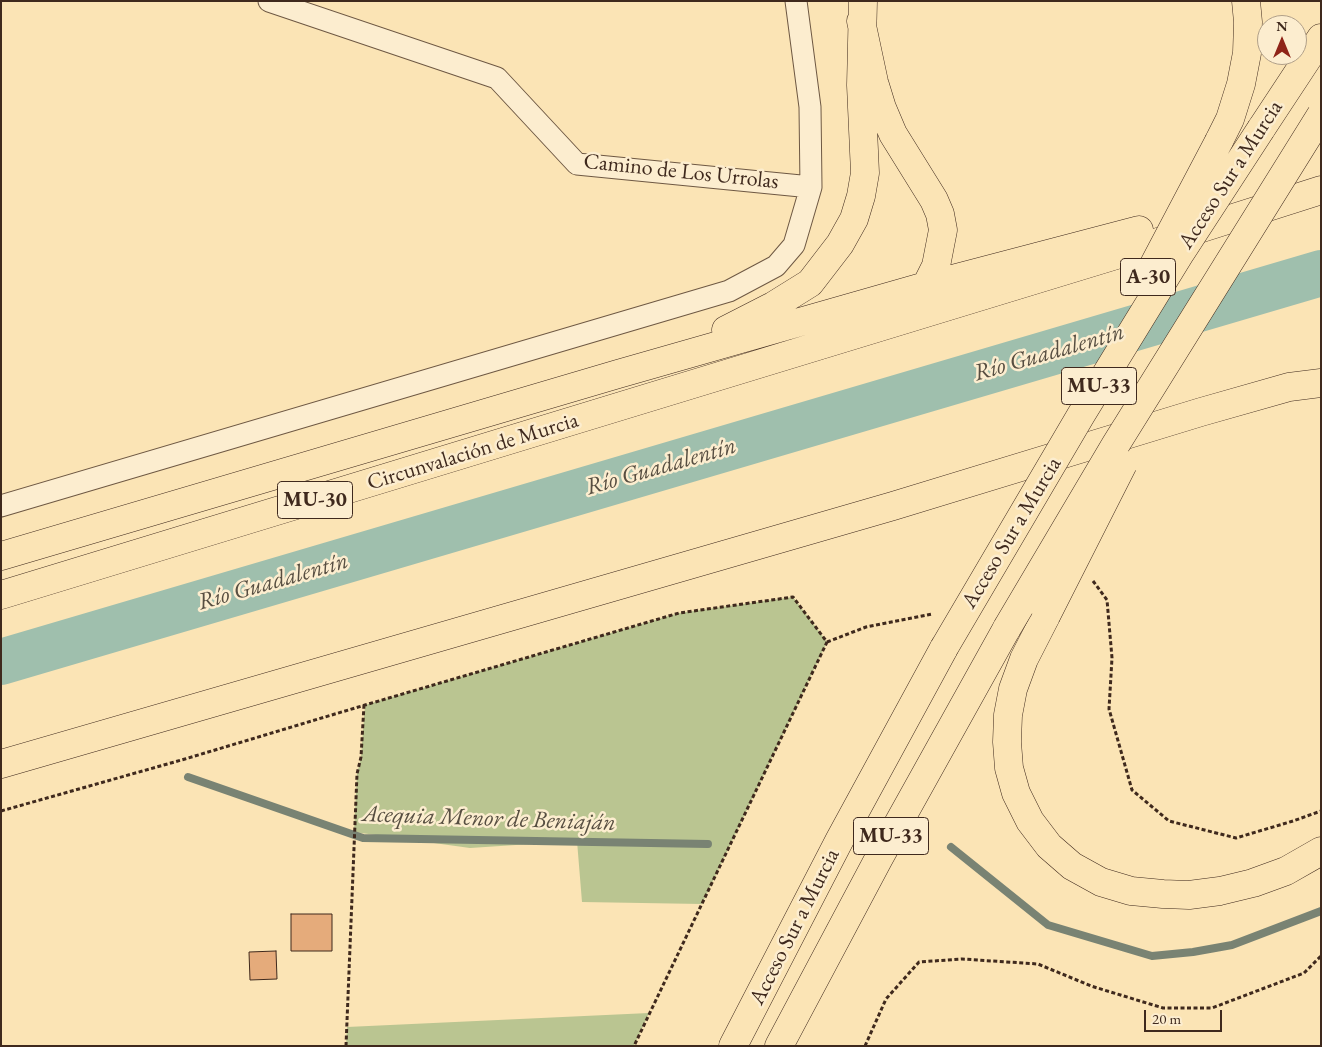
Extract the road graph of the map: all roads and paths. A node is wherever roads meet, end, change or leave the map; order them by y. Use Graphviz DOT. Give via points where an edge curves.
graph roads {
  1 [pos="269,1"];
  2 [pos="796,1"];
  3 [pos="1246,1"];
  4 [pos="862,11"];
  5 [pos="1321,38"];
  6 [pos="1321,115"];
  7 [pos="1321,184"];
  8 [pos="811,187"];
  9 [pos="1321,190"];
  10 [pos="1223,269"];
  11 [pos="926,286"];
  12 [pos="618,374"];
  13 [pos="1321,384"];
  14 [pos="629,405"];
  15 [pos="1082,415"];
  16 [pos="1,506"];
  17 [pos="1,556"];
  18 [pos="1091,578"];
  19 [pos="1,595"];
  20 [pos="937,612"];
  21 [pos="827,642"];
  22 [pos="364,704"];
  23 [pos="1,764"];
  24 [pos="1,810"];
  25 [pos="1321,811"];
  26 [pos="1321,851"];
  27 [pos="1321,956"];
  28 [pos="346,1046"];
  29 [pos="634,1046"];
  30 [pos="733,1046"];
  31 [pos="779,1046"];
  32 [pos="865,1046"];
  1 -- 8 [label="street, Camino de Los Urrolas" via="497,78 577,164"];
  2 -- 8 [label="street" via="810,107"];
  3 -- 15 [label="highway, A-30, bridge" via="1246,53 1230,119 1156,259"];
  4 -- 11 [label="highway" via="874,82 882,108 893,134 940,214 941,245 936,266"];
  4 -- 12 [label="highway" via="861,114 865,173 854,219 840,244 810,283 773,306 734,327"];
  5 -- 15 [label="highway, Acceso Sur a Murcia / MU-33, bridge" via="1182,252"];
  6 -- 10 [label="highway, Acceso Sur a Murcia / MU-33, bridge"];
  7 -- 11 [label="highway"];
  8 -- 16 [label="street" via="794,244 776,266 729,291"];
  9 -- 14 [label="highway"];
  10 -- 26 [label="highway, bridge" via="1024,659 1008,715 1009,768 1016,793 1030,821 1049,846 1072,866 1101,882 1131,891 1163,894 1220,891 1286,870"];
  10 -- 31 [label="highway, Acceso Sur a Murcia / MU-33, bridge" via="1007,628 878,858"];
  11 -- 12 [label="highway"];
  11 -- 14 [label="highway" via="894,311"];
  12 -- 17 [label="highway, Circunvalación de Murcia / MU-30"];
  13 -- 23 [label="highway" via="1289,388 1201,412 893,506"];
  14 -- 19 [label="highway, Circunvalación de Murcia / MU-30"];
  15 -- 30 [label="highway, Acceso Sur a Murcia / MU-33, bridge" via="944,648"];
  18 -- 25 [label="path" via="1107,600 1112,658 1109,709 1132,790 1169,821 1236,838"];
  20 -- 21 [label="path" via="866,627"];
  21 -- 22 [label="path" via="794,597 679,613"];
  21 -- 29 [label="path"];
  22 -- 24 [label="path" via="185,759"];
  22 -- 28 [label="path" via="357,774"];
  27 -- 32 [label="path" via="1304,973 1212,1008 1163,1008 1091,986 1038,964 962,959 919,962 886,999"];
}
